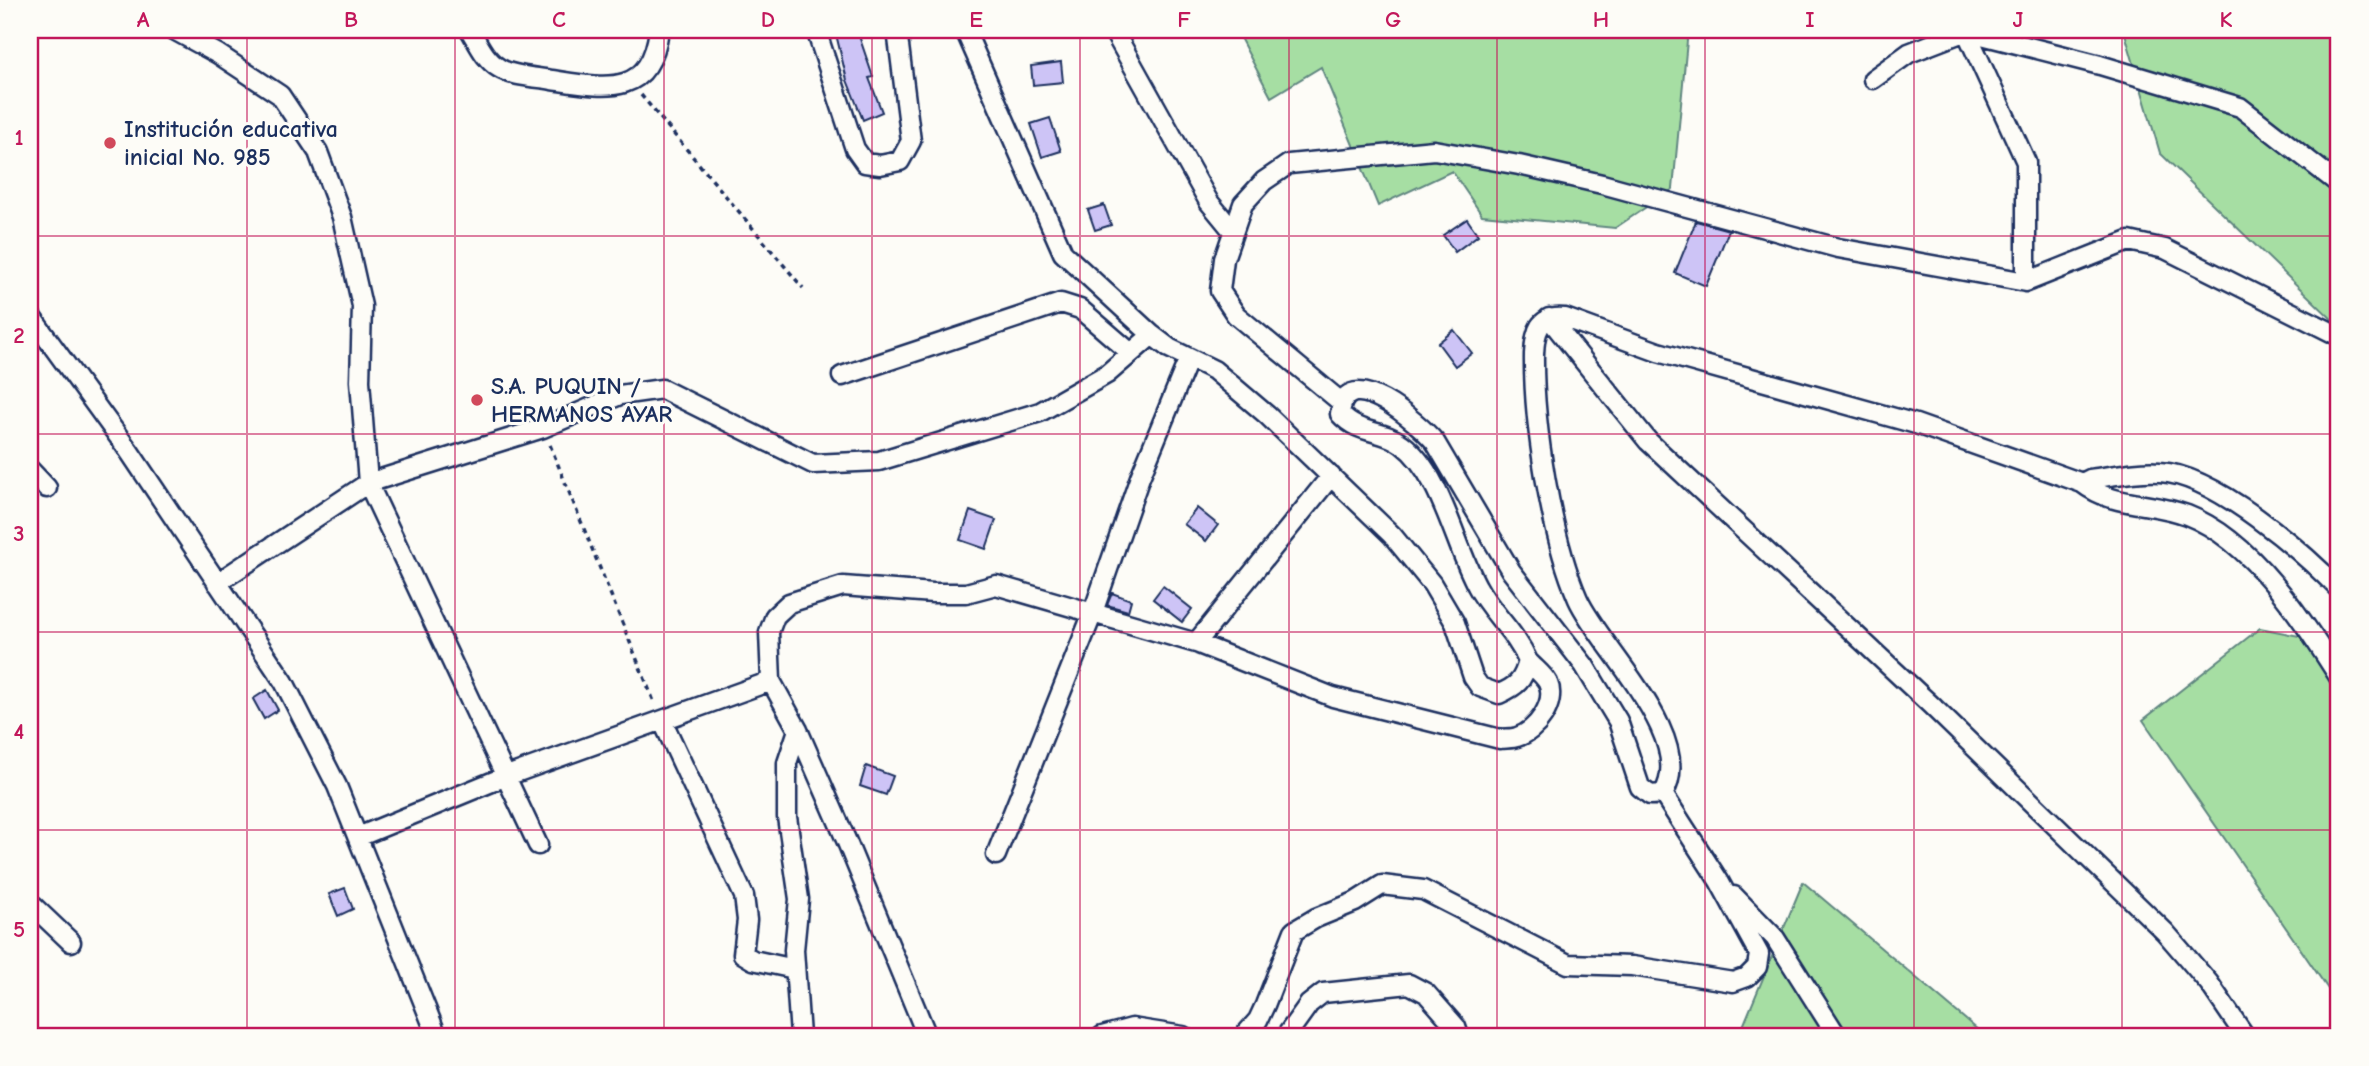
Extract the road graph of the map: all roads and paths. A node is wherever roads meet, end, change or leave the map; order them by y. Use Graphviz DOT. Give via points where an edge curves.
graph roads {
  1 [pos="174,30"];
  2 [pos="470,30"];
  3 [pos="659,30"];
  4 [pos="816,30"];
  5 [pos="897,30"];
  6 [pos="965,30"];
  7 [pos="1113,30"];
  8 [pos="1966,31"];
  9 [pos="1873,79"];
  10 [pos="630,83"];
  11 [pos="2339,184"];
  12 [pos="1232,230"];
  13 [pos="2026,282"];
  14 [pos="803,288"];
  15 [pos="30,315"];
  16 [pos="1549,318"];
  17 [pos="1152,335"];
  18 [pos="2339,336"];
  19 [pos="1131,353"];
  20 [pos="1189,358"];
  21 [pos="842,376"];
  22 [pos="1341,402"];
  23 [pos="543,428"];
  24 [pos="30,470"];
  25 [pos="1331,476"];
  26 [pos="368,483"];
  27 [pos="2082,483"];
  28 [pos="47,488"];
  29 [pos="217,583"];
  30 [pos="2339,589"];
  31 [pos="1092,615"];
  32 [pos="1196,643"];
  33 [pos="1528,662"];
  34 [pos="2339,677"];
  35 [pos="771,681"];
  36 [pos="663,722"];
  37 [pos="798,730"];
  38 [pos="504,777"];
  39 [pos="1663,794"];
  40 [pos="358,837"];
  41 [pos="538,845"];
  42 [pos="996,856"];
  43 [pos="1719,880"];
  44 [pos="30,903"];
  45 [pos="71,942"];
  46 [pos="795,969"];
  47 [pos="437,1036"];
  48 [pos="800,1036"];
  49 [pos="927,1036"];
  50 [pos="1102,1036"];
  51 [pos="1183,1036"];
  52 [pos="1244,1036"];
  53 [pos="1286,1036"];
  54 [pos="1459,1036"];
  55 [pos="1837,1036"];
  56 [pos="2245,1036"];
  1 -- 26 [label="street" via="281,95 318,152 342,218 362,306 360,381"];
  2 -- 10 [label="street" via="487,58 501,70 607,88"];
  3 -- 10 [label="street" via="652,63"];
  4 -- 5 [label="street" via="855,149 865,163 880,165 900,161 911,141"];
  6 -- 17 [label="street" via="1063,253"];
  7 -- 12 [label="street" via="1209,202"];
  8 -- 9 [label="street" via="1909,53"];
  8 -- 11 [label="street" via="2240,107"];
  8 -- 13 [label="street" via="2026,162"];
  10 -- 14 [label="path"];
  12 -- 13 [label="street" via="1253,191 1289,164 1434,150 1602,184 1838,248"];
  12 -- 22 [label="street" via="1220,290 1236,315"];
  13 -- 18 [label="street" via="2129,241 2165,248"];
  15 -- 29 [label="street"];
  16 -- 27 [label="street" via="1565,318 1658,352 1877,412"];
  16 -- 39 [label="street" via="1535,334 1534,377 1542,456 1561,547 1579,601 1622,663 1668,744 1672,779"];
  16 -- 56 [label="street" via="1648,441 2165,932 2209,983"];
  17 -- 19 [label="street"];
  17 -- 20 [label="street"];
  19 -- 21 [label="street" via="1080,309 1061,303"];
  19 -- 23 [label="street" via="1107,374 1040,412 879,461 813,464 662,389 620,395"];
  20 -- 25 [label="street" via="1214,370"];
  20 -- 31 [label="street" via="1140,477"];
  22 -- 33 [label="street" via="1340,414 1350,426 1401,443 1432,481 1478,588 1510,627"];
  22 -- 39 [label="street" via="1348,394 1362,392 1381,398 1421,425 1435,442 1511,571 1584,665 1618,721 1640,788 1650,795"];
  23 -- 26 [label="street"];
  23 -- 36 [label="path"];
  24 -- 28 [label="street"];
  25 -- 32 [label="street"];
  25 -- 33 [label="street" via="1392,535 1432,584 1480,687 1499,694 1515,687 1524,678"];
  26 -- 29 [label="street"];
  26 -- 38 [label="street"];
  27 -- 30 [label="street" via="2160,471 2185,476 2221,494 2281,538"];
  27 -- 34 [label="street" via="2107,499 2186,515 2212,527 2252,561 2307,626"];
  29 -- 40 [label="street" via="284,682"];
  31 -- 32 [label="street"];
  31 -- 35 [label="street" via="996,585 966,593 843,586 789,603 775,616 767,652"];
  31 -- 42 [label="street"];
  32 -- 33 [label="street" via="1334,697 1500,739 1518,737 1531,729 1550,700 1548,683"];
  35 -- 36 [label="street"];
  35 -- 37 [label="street"];
  36 -- 38 [label="street"];
  36 -- 46 [label="street" via="744,896 743,954"];
  37 -- 46 [label="street" via="787,763 787,817 799,899"];
  37 -- 49 [label="street"];
  38 -- 40 [label="street"];
  38 -- 41 [label="street"];
  39 -- 43 [label="street"];
  40 -- 47 [label="street"];
  43 -- 52 [label="street" via="1759,954 1757,967 1733,982 1632,966 1567,964 1423,890 1382,885 1294,931 1262,1012"];
  43 -- 55 [label="street" via="1775,938"];
  44 -- 45 [label="street"];
  46 -- 48 [label="street"];
  50 -- 51 [label="street" via="1132,1028"];
  53 -- 54 [label="street" via="1323,993 1409,984 1426,993"];
}
